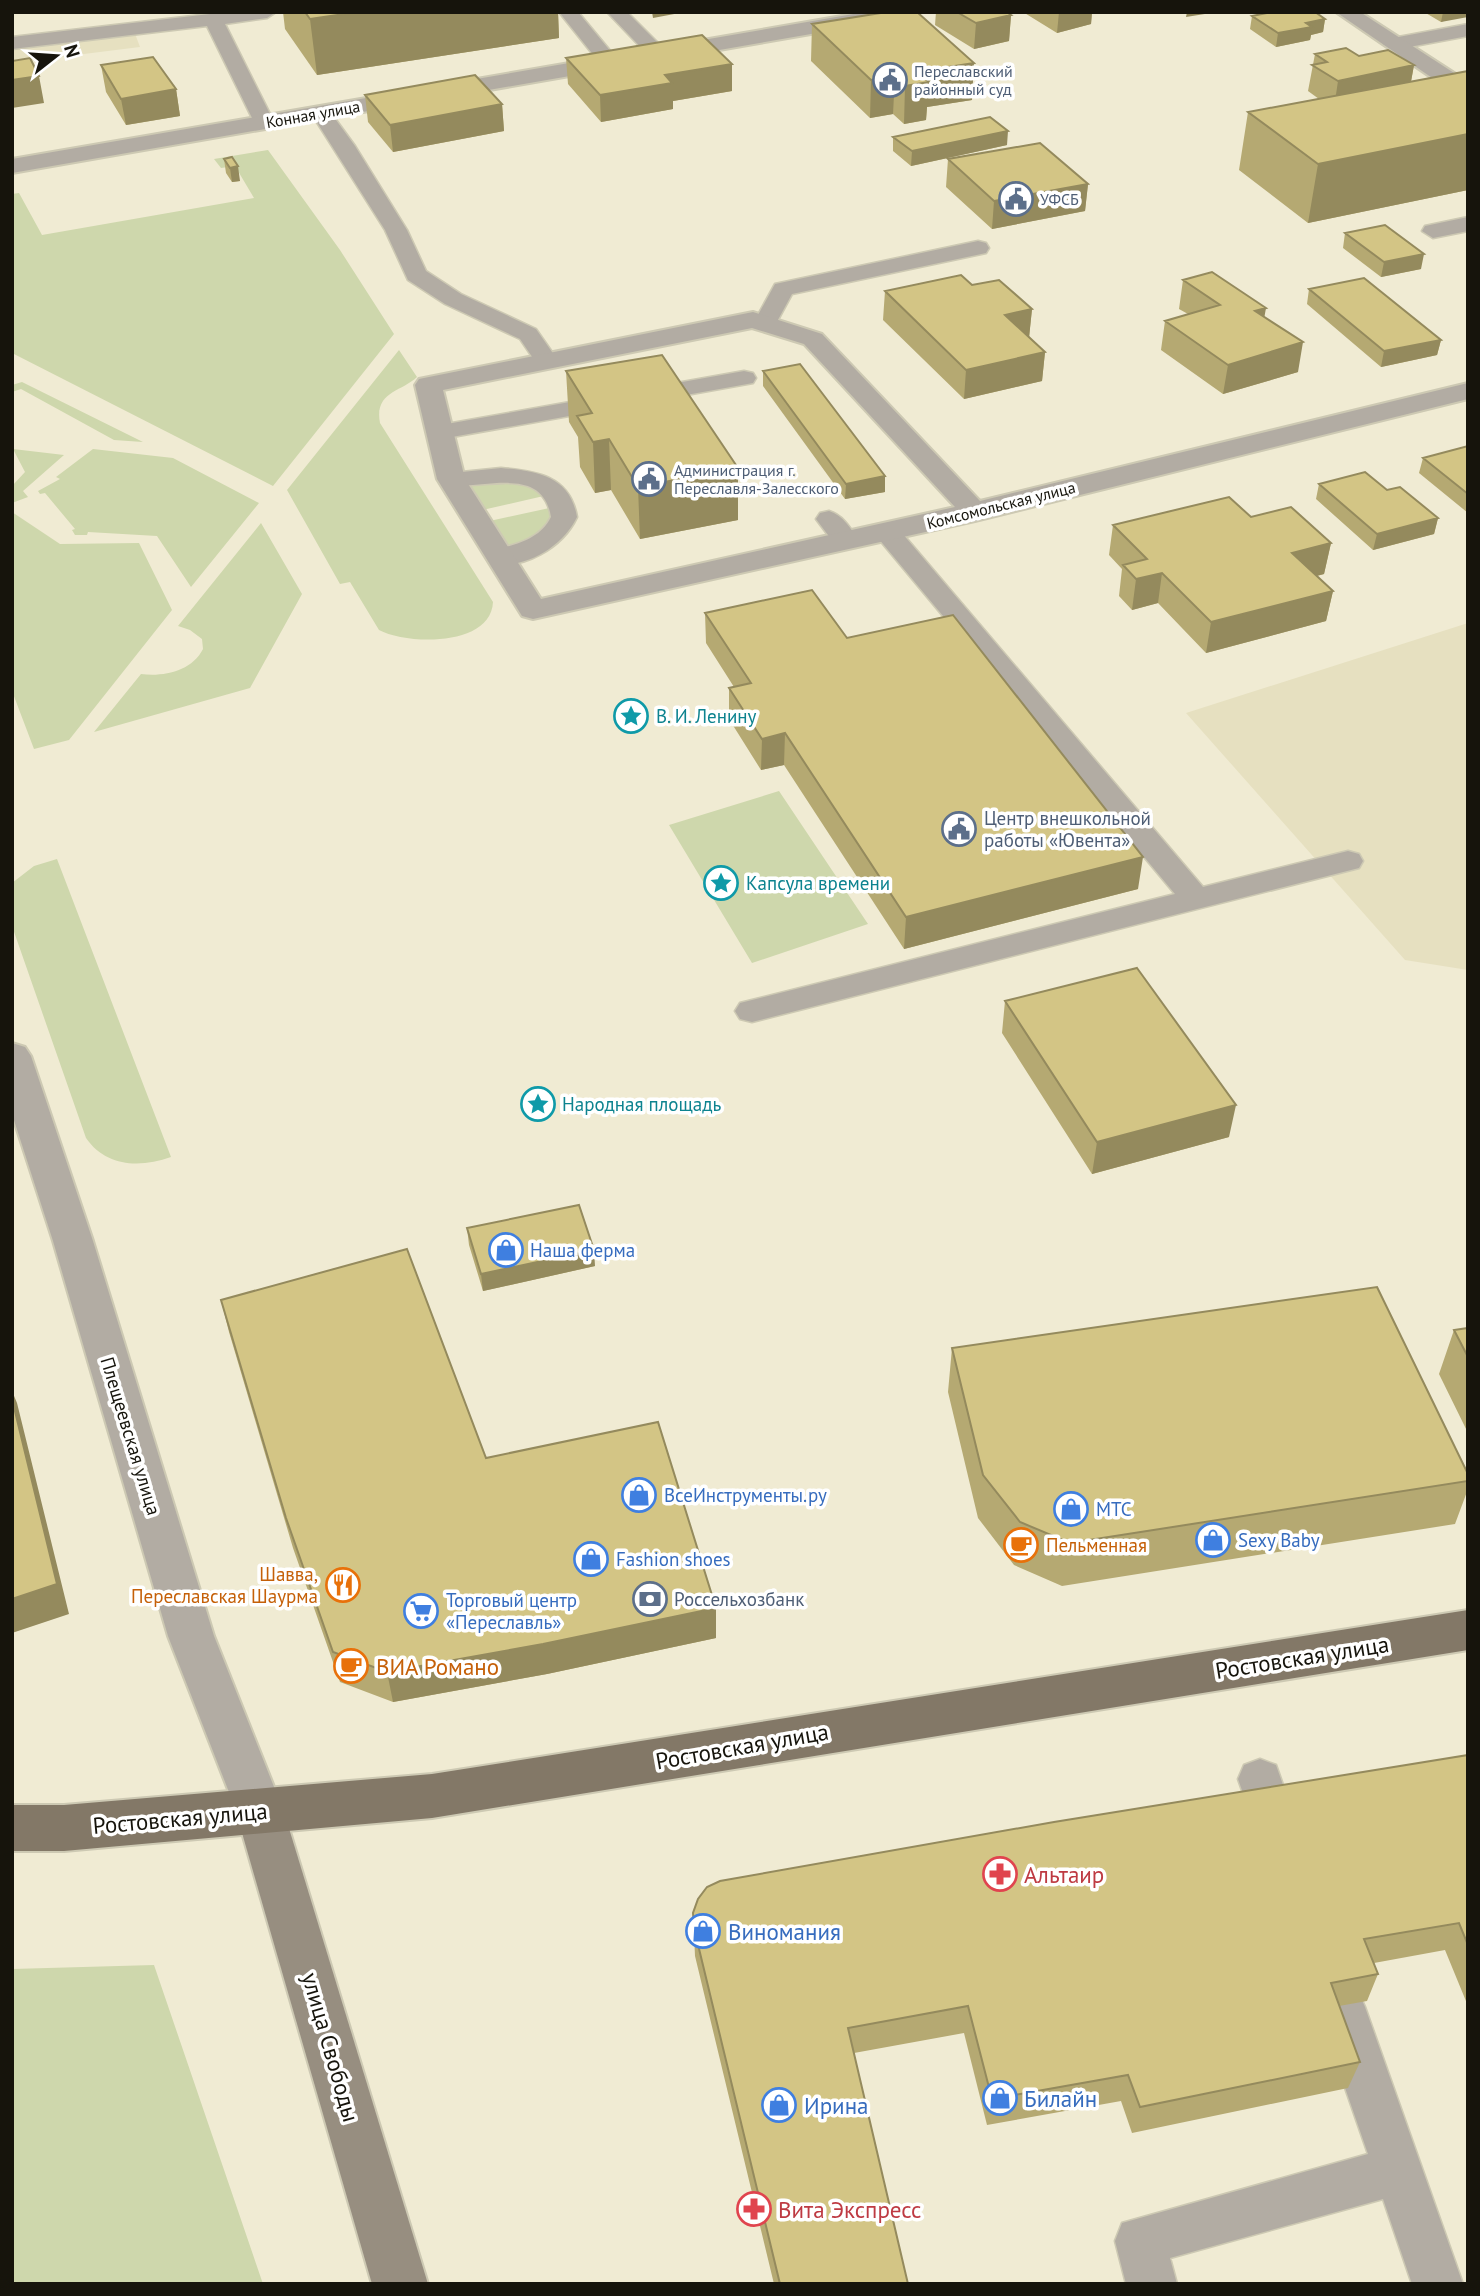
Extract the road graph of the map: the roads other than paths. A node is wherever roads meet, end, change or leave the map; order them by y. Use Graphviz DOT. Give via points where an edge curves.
graph roads {
  1 [pos="267,12"];
  2 [pos="568,12"];
  3 [pos="616,12"];
  4 [pos="902,12"];
  5 [pos="1346,12"];
  6 [pos="213,20"];
  7 [pos="1468,30"];
  8 [pos="12,43"];
  9 [pos="1393,44"];
  10 [pos="659,54"];
  11 [pos="610,63"];
  12 [pos="1468,92"];
  13 [pos="321,113"];
  14 [pos="264,122"];
  15 [pos="12,166"];
  16 [pos="1468,224"];
  17 [pos="1433,231"];
  18 [pos="978,247"];
  19 [pos="765,324"];
  20 [pos="547,362"];
  21 [pos="744,378"];
  22 [pos="1468,391"];
  23 [pos="441,432"];
  24 [pos="451,479"];
  25 [pos="975,512"];
  26 [pos="887,532"];
  27 [pos="499,558"];
  28 [pos="1348,861"];
  29 [pos="1195,898"];
  30 [pos="752,1011"];
  31 [pos="12,1056"];
  32 [pos="1468,1630"];
  33 [pos="260,1812"];
  34 [pos="12,1828"];
  35 [pos="1341,2007"];
  36 [pos="1397,2171"];
  37 [pos="400,2284"];
  38 [pos="1152,2284"];
  39 [pos="1438,2284"];
  1 -- 6 [label="lane"];
  2 -- 11 [label="lane"];
  3 -- 10 [label="lane"];
  4 -- 10 [label="street, Конная улица"];
  5 -- 9 [label="street"];
  6 -- 8 [label="lane"];
  6 -- 14 [label="lane"];
  7 -- 9 [label="lane"];
  9 -- 12 [label="street"];
  10 -- 11 [label="street, Конная улица"];
  11 -- 13 [label="street, Конная улица"];
  13 -- 14 [label="street, Конная улица"];
  13 -- 20 [label="lane" via="396,230 416,275 453,299 528,334"];
  14 -- 15 [label="street, Конная улица"];
  16 -- 17 [label="lane"];
  18 -- 19 [label="lane" via="783,289"];
  19 -- 20 [label="street" via="753,320"];
  19 -- 25 [label="street" via="813,339"];
  20 -- 23 [label="street" via="428,385"];
  21 -- 23 [label="lane"];
  22 -- 25 [label="street, Комсомольская улица"];
  23 -- 24 [label="street"];
  24 -- 27 [label="street"];
  24 -- 27 [label="lane" via="479,474 515,476 542,484 559,498 564,517 554,534 532,548"];
  25 -- 26 [label="street, Комсомольская улица"];
  26 -- 27 [label="street, Комсомольская улица" via="837,530 527,616"];
  26 -- 29 [label="lane"];
  28 -- 29 [label="lane"];
  29 -- 30 [label="lane"];
  31 -- 33 [label="street, Плещеевская улица" via="73,1241 191,1636"];
  32 -- 33 [label="main road, Ростовская улица" via="432,1796"];
  33 -- 34 [label="main road, Ростовская улица"];
  33 -- 37 [label="main road, улица Свободы"];
  35 -- 36 [label="lane"];
  36 -- 38 [label="lane" via="1140,2241"];
  36 -- 39 [label="lane"];
}
